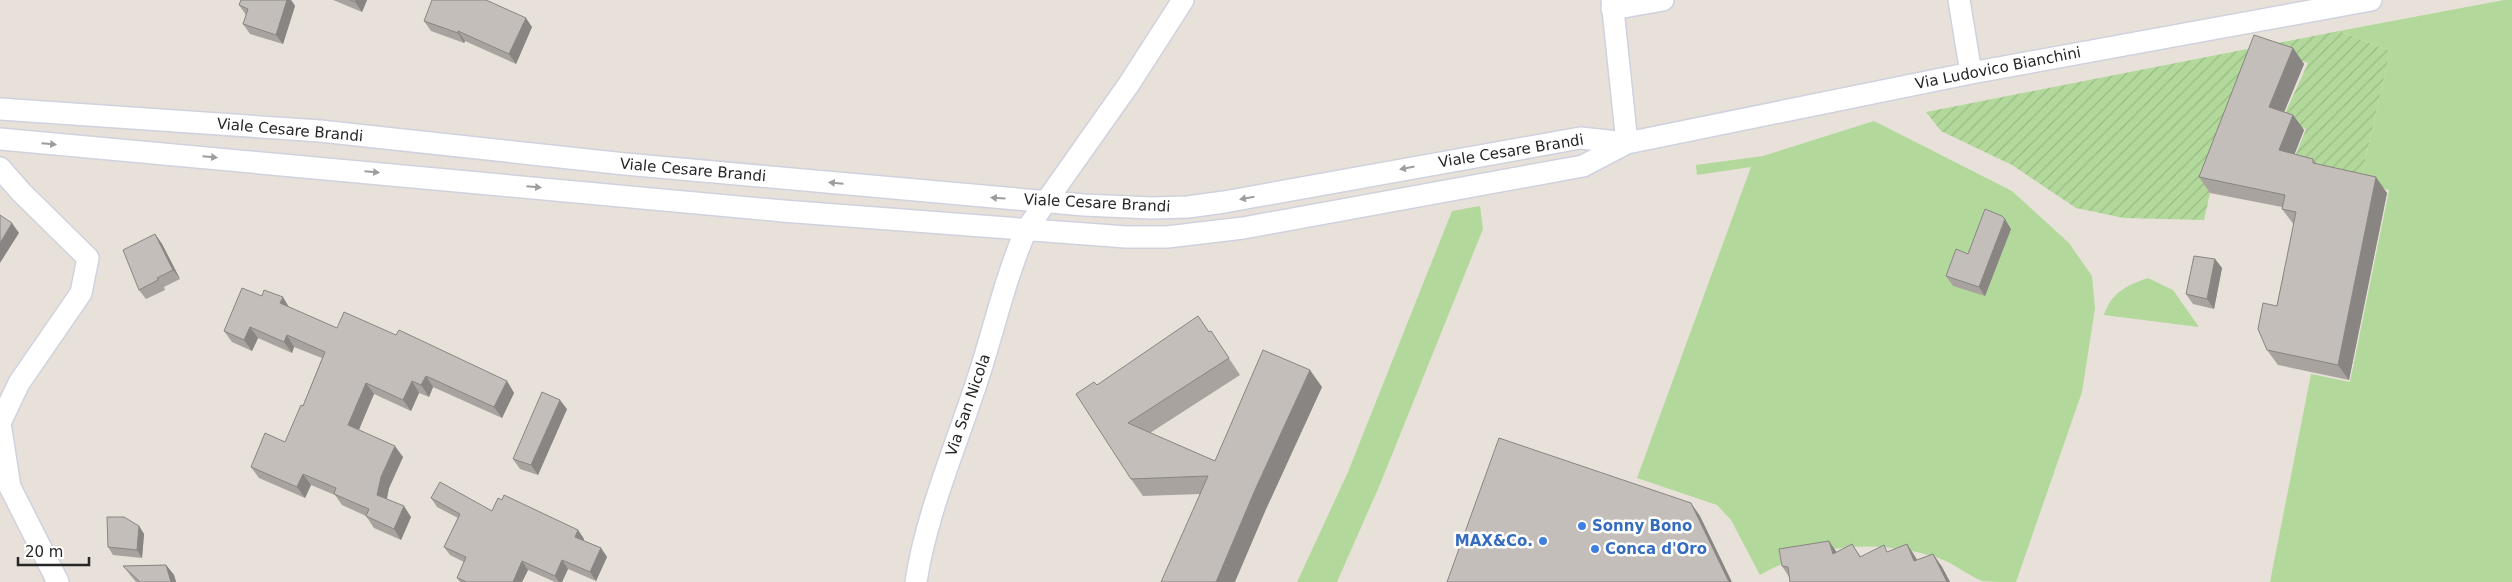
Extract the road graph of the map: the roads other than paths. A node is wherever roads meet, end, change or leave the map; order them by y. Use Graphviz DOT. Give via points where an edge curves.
graph roads {
  1 [pos="1183,0"];
  2 [pos="1663,0"];
  3 [pos="1959,0"];
  4 [pos="2371,0"];
  5 [pos="1612,4"];
  6 [pos="1971,73"];
  7 [pos="0,109"];
  8 [pos="0,139"];
  9 [pos="1627,143"];
  10 [pos="0,168"];
  11 [pos="1044,201"];
  12 [pos="1026,230"];
  13 [pos="0,423"];
  14 [pos="58,582"];
  15 [pos="916,582"];
  1 -- 11 [label="street" via="1129,84"];
  2 -- 5 [label="street"];
  3 -- 6 [label="street"];
  4 -- 6 [label="street, Via Ludovico Bianchini"];
  5 -- 9 [label="street"];
  6 -- 9 [label="street, Via Ludovico Bianchini"];
  11 -- 7 [label="street, Viale Cesare Brandi, one-way" via="635,165 320,131"];
  8 -- 12 [label="street, Viale Cesare Brandi, one-way" via="783,211"];
  9 -- 11 [label="street, Viale Cesare Brandi, one-way" via="1580,138 1188,207 1151,208"];
  9 -- 12 [label="street, Viale Cesare Brandi" via="1583,166 1243,228 1167,237"];
  10 -- 13 [label="street" via="88,258 81,293 19,382"];
  11 -- 12 [label="street, Via San Nicola"];
  12 -- 15 [label="street, Via San Nicola" via="1014,256 974,392 950,457"];
  13 -- 14 [label="street" via="10,487"];
}
